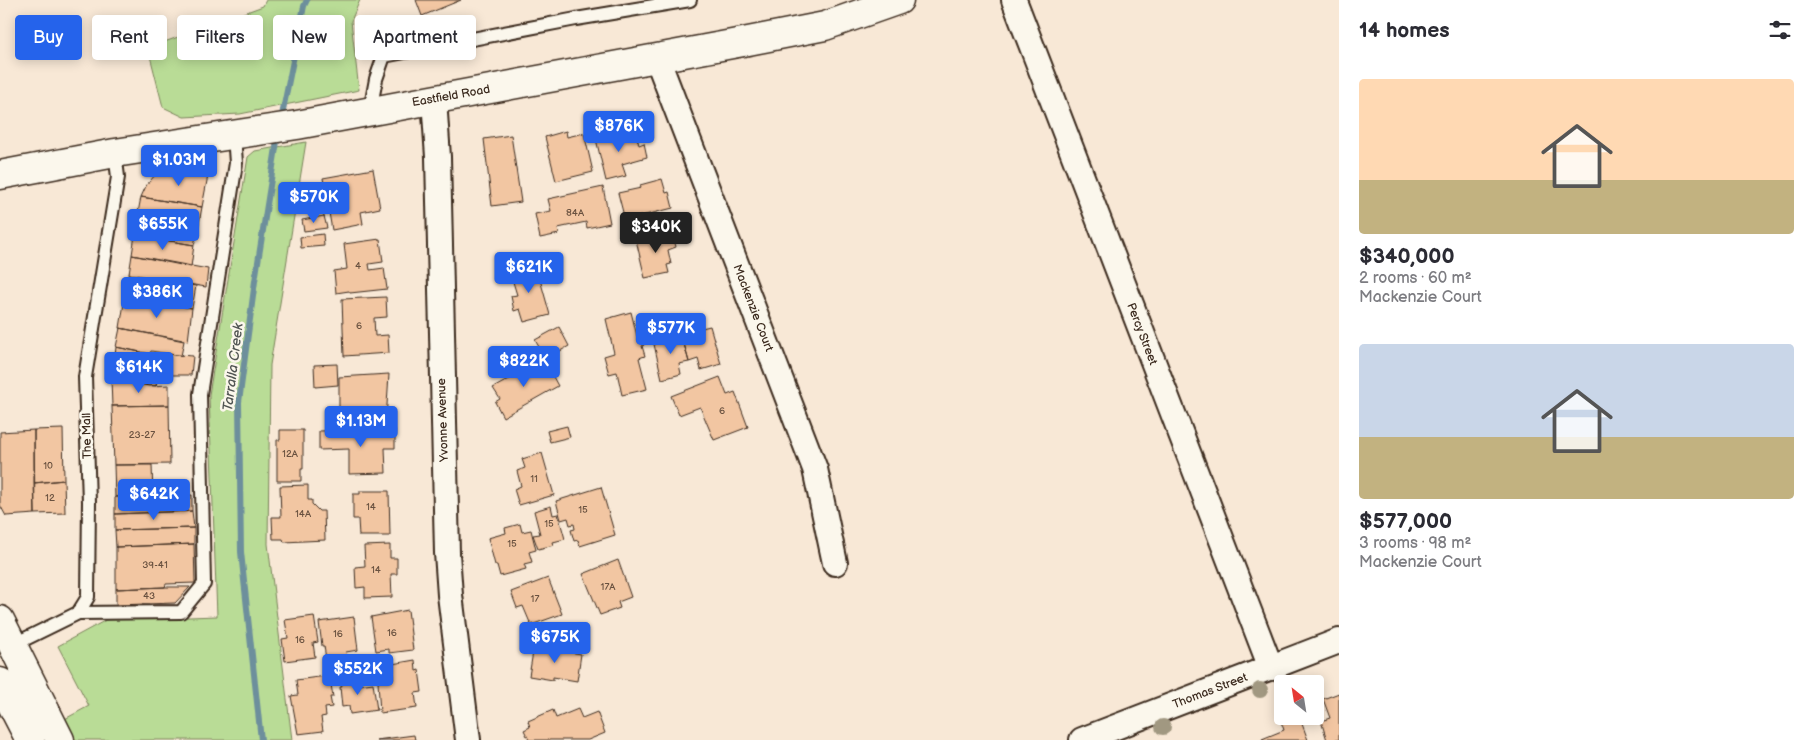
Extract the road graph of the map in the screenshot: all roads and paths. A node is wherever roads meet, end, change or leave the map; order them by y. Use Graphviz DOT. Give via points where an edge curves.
graph roads {
  1 [pos="690,0"];
  2 [pos="899,0"];
  3 [pos="1014,0"];
  4 [pos="656,58"];
  5 [pos="434,99"];
  6 [pos="370,111"];
  7 [pos="234,135"];
  8 [pos="115,153"];
  9 [pos="0,175"];
  10 [pos="835,563"];
  11 [pos="78,613"];
  12 [pos="0,620"];
  13 [pos="1339,642"];
  14 [pos="16,653"];
  15 [pos="1272,668"];
  16 [pos="1,686"];
  17 [pos="1091,738"];
  18 [pos="30,740"];
  19 [pos="60,740"];
  20 [pos="468,740"];
  1 -- 6 [label="lane" via="384,56"];
  2 -- 4 [label="main road, Eastfield Road" via="825,26"];
  3 -- 15 [label="street, Percy Street"];
  4 -- 5 [label="main road, Eastfield Road"];
  4 -- 10 [label="street, Mackenzie Court" via="816,469"];
  5 -- 6 [label="main road, Eastfield Road"];
  5 -- 20 [label="street, Yvonne Avenue" via="447,553"];
  6 -- 7 [label="main road, Eastfield Road"];
  7 -- 8 [label="main road, Eastfield Road"];
  7 -- 11 [label="lane" via="236,163 200,394 204,584 180,612"];
  8 -- 9 [label="main road, Eastfield Road"];
  8 -- 11 [label="lane, The Mall" via="118,177 85,377 88,597"];
  11 -- 14 [label="lane" via="25,639"];
  12 -- 14 [label="main road"];
  13 -- 15 [label="street, Thomas Street"];
  14 -- 16 [label="main road"];
  14 -- 19 [label="main road"];
  15 -- 17 [label="street, Thomas Street"];
  16 -- 18 [label="main road"];
}
